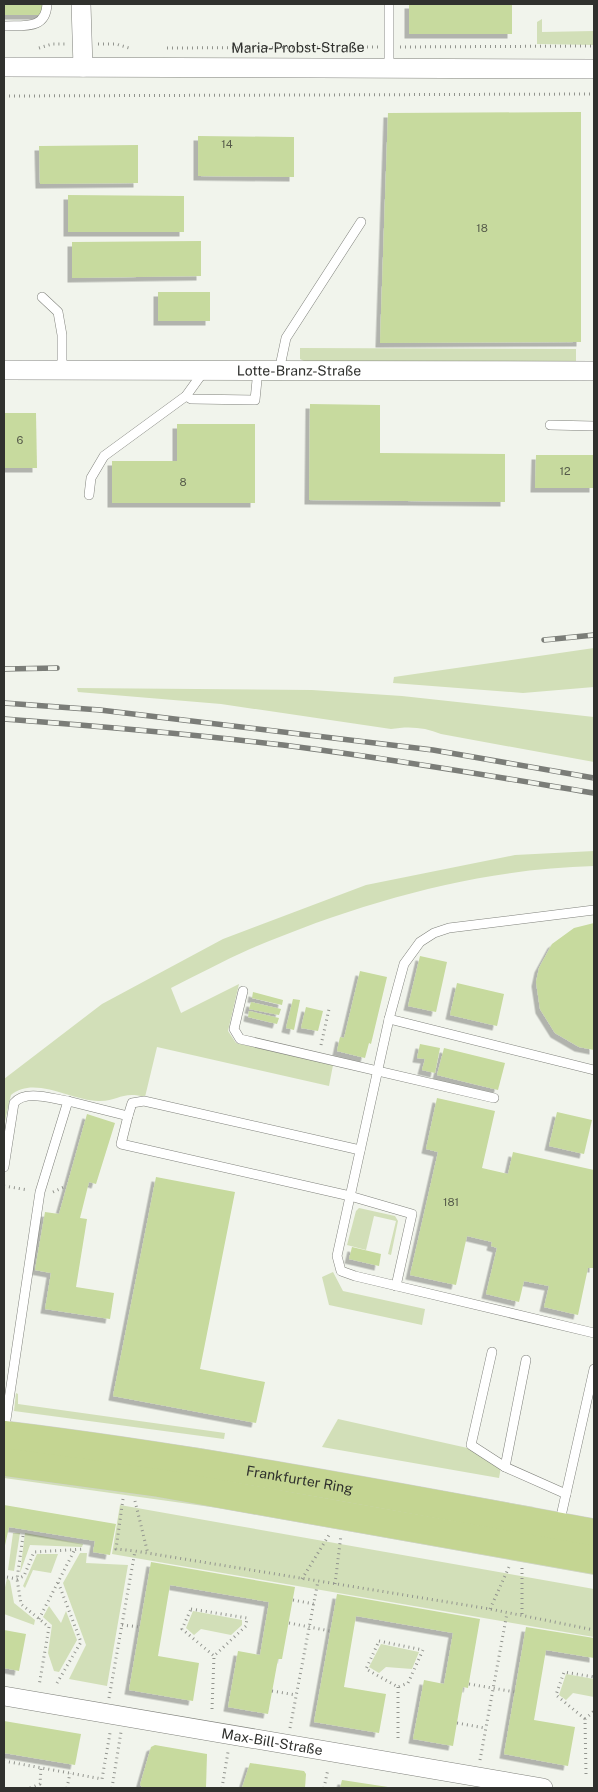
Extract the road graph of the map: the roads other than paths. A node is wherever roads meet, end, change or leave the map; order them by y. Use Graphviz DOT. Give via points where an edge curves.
graph roads {
  1 [pos="47,4"];
  2 [pos="81,4"];
  3 [pos="390,4"];
  4 [pos="4,26"];
  5 [pos="4,67"];
  6 [pos="83,67"];
  7 [pos="389,68"];
  8 [pos="594,69"];
  9 [pos="361,222"];
  10 [pos="42,296"];
  11 [pos="4,370"];
  12 [pos="62,370"];
  13 [pos="204,370"];
  14 [pos="258,370"];
  15 [pos="279,370"];
  16 [pos="594,372"];
  17 [pos="186,396"];
  18 [pos="550,425"];
  19 [pos="594,426"];
  20 [pos="88,495"];
  21 [pos="594,910"];
  22 [pos="244,991"];
  23 [pos="389,1020"];
  24 [pos="594,1070"];
  25 [pos="378,1071"];
  26 [pos="494,1098"];
  27 [pos="68,1101"];
  28 [pos="128,1116"];
  29 [pos="360,1150"];
  30 [pos="4,1167"];
  31 [pos="350,1196"];
  32 [pos="396,1286"];
  33 [pos="594,1333"];
  34 [pos="492,1352"];
  35 [pos="526,1360"];
  36 [pos="594,1369"];
  37 [pos="8,1375"];
  38 [pos="4,1435"];
  39 [pos="4,1462"];
  40 [pos="505,1467"];
  41 [pos="566,1494"];
  42 [pos="559,1526"];
  43 [pos="594,1533"];
  44 [pos="594,1560"];
  45 [pos="4,1696"];
  46 [pos="543,1788"];
  1 -- 4 [label="lane" via="46,17 42,21"];
  2 -- 6 [label="street"];
  3 -- 7 [label="lane"];
  5 -- 6 [label="street, Maria-Probst-Straße"];
  6 -- 7 [label="street, Maria-Probst-Straße"];
  7 -- 8 [label="street, Maria-Probst-Straße"];
  9 -- 15 [label="lane" via="286,338"];
  10 -- 12 [label="lane" via="58,312"];
  11 -- 12 [label="street, Lotte-Branz-Straße"];
  12 -- 13 [label="street, Lotte-Branz-Straße"];
  13 -- 14 [label="street, Lotte-Branz-Straße"];
  13 -- 17 [label="lane"];
  14 -- 15 [label="street, Lotte-Branz-Straße"];
  14 -- 17 [label="lane" via="255,400 191,399"];
  15 -- 16 [label="street, Lotte-Branz-Straße"];
  17 -- 20 [label="lane" via="104,456 91,478"];
  18 -- 19 [label="lane"];
  21 -- 23 [label="lane" via="449,928 434,933 420,942 404,964"];
  22 -- 25 [label="lane" via="234,1030 240,1039"];
  23 -- 24 [label="lane"];
  23 -- 25 [label="lane"];
  25 -- 26 [label="lane"];
  25 -- 29 [label="lane"];
  27 -- 28 [label="lane"];
  27 -- 30 [label="lane" via="28,1096 17,1099"];
  27 -- 37 [label="lane" via="40,1192"];
  28 -- 29 [label="lane" via="132,1103 144,1101"];
  28 -- 31 [label="lane" via="121,1144"];
  29 -- 31 [label="lane"];
  31 -- 32 [label="lane" via="337,1256 341,1271"];
  31 -- 32 [label="lane" via="412,1214"];
  32 -- 33 [label="lane"];
  34 -- 40 [label="lane" via="471,1445"];
  35 -- 40 [label="lane"];
  36 -- 41 [label="lane"];
  37 -- 38 [label="lane"];
  38 -- 42 [label="main road, Frankfurter Ring" via="191,1461"];
  39 -- 44 [label="main road, Frankfurter Ring" via="159,1483"];
  40 -- 41 [label="lane"];
  41 -- 42 [label="lane"];
  42 -- 43 [label="main road, Frankfurter Ring"];
  45 -- 46 [label="street, Max-Bill-Straße"];
}
